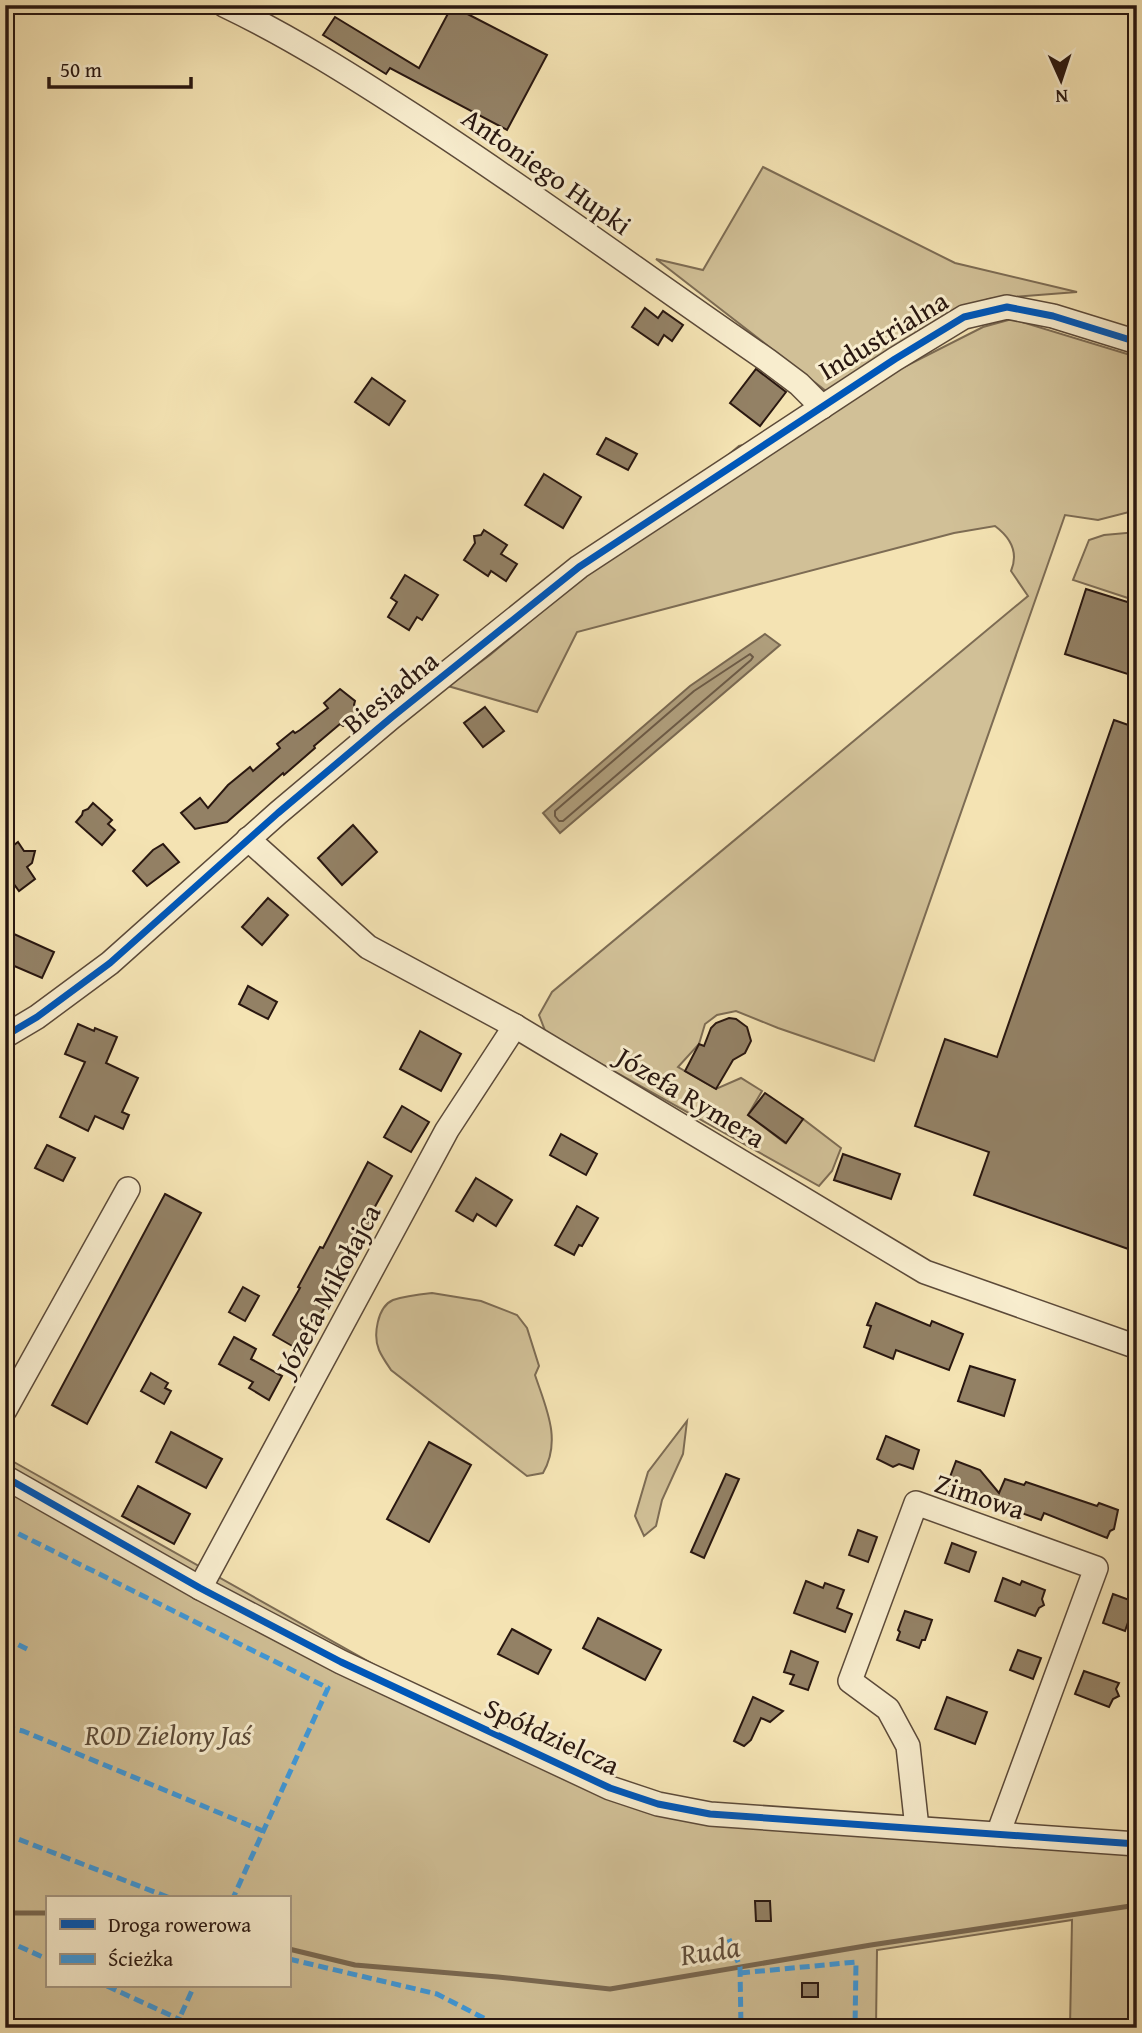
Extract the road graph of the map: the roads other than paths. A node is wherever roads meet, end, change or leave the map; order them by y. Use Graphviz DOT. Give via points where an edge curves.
graph roads {
  1 [pos="224,5"];
  2 [pos="1137,342"];
  3 [pos="822,407"];
  4 [pos="248,839"];
  5 [pos="515,1026"];
  6 [pos="5,1036"];
  7 [pos="128,1189"];
  8 [pos="1137,1347"];
  9 [pos="5,1410"];
  10 [pos="5,1477"];
  11 [pos="200,1588"];
  12 [pos="917,1828"];
  13 [pos="998,1834"];
  14 [pos="1137,1844"];
  1 -- 3 [label="street, Antoniego Hupki" via="370,87 494,168 767,360"];
  2 -- 3 [label="street, Industrialna" via="1007,307 964,317"];
  3 -- 4 [label="street, Biesiadna" via="579,567"];
  4 -- 5 [label="street, Józefa Rymera" via="368,947"];
  4 -- 6 [label="street, Biesiadna" via="110,963"];
  5 -- 8 [label="street, Józefa Rymera" via="925,1272"];
  5 -- 11 [label="street, Józefa Mikołajca" via="447,1129"];
  7 -- 9 [label="street"];
  10 -- 11 [label="street, Spółdzielcza"];
  11 -- 12 [label="street, Spółdzielcza" via="341,1662 610,1788 710,1814"];
  12 -- 13 [label="street, Spółdzielcza"];
  12 -- 13 [label="street, Zimowa" via="908,1746 888,1709 850,1681 916,1503 1096,1568"];
  13 -- 14 [label="street, Spółdzielcza"];
}
